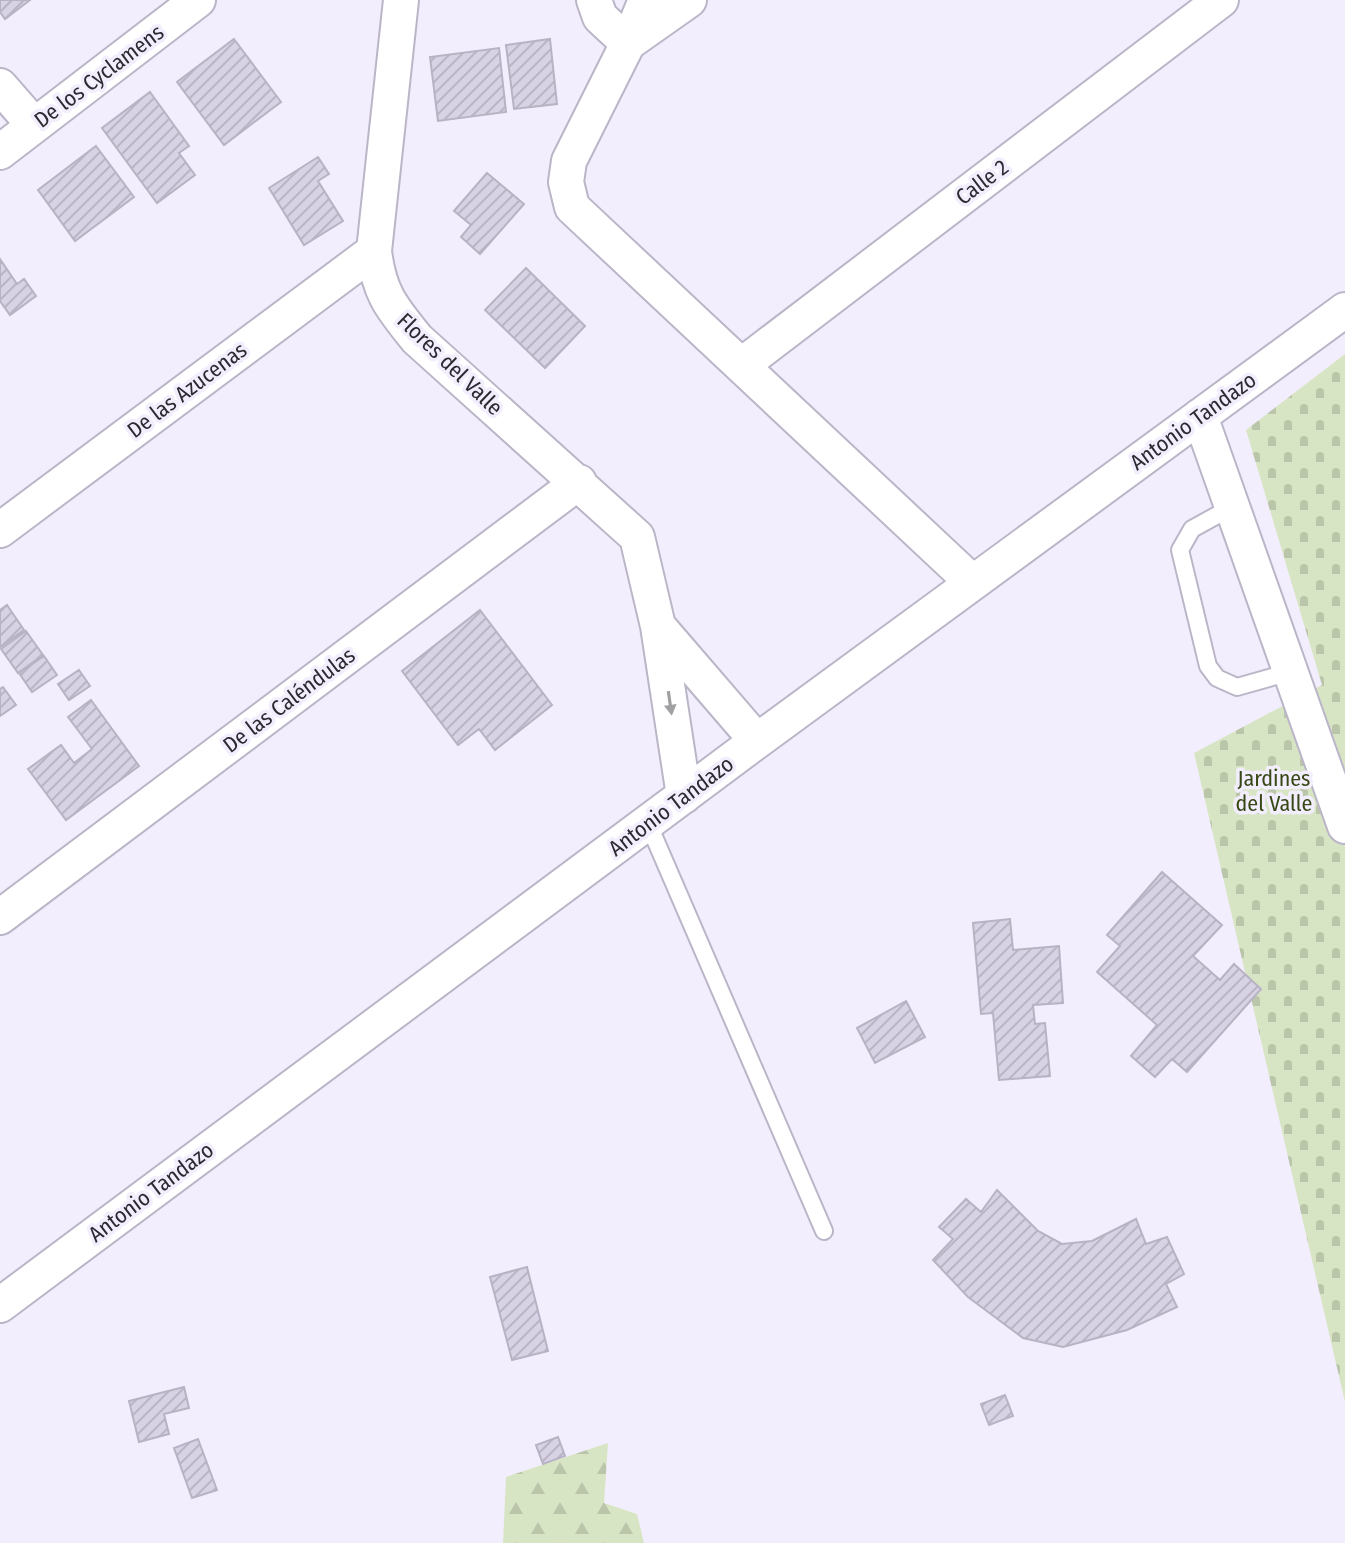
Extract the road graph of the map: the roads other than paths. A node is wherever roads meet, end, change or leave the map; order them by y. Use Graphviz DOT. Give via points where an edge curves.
graph roads {
  1 [pos="198,0"];
  2 [pos="401,0"];
  3 [pos="594,0"];
  4 [pos="646,0"];
  5 [pos="689,0"];
  6 [pos="1221,0"];
  7 [pos="628,43"];
  8 [pos="0,86"];
  9 [pos="34,125"];
  10 [pos="0,152"];
  11 [pos="374,251"];
  12 [pos="1345,310"];
  13 [pos="742,365"];
  14 [pos="1200,416"];
  15 [pos="579,482"];
  16 [pos="1232,507"];
  17 [pos="0,530"];
  18 [pos="972,582"];
  19 [pos="658,626"];
  20 [pos="1290,672"];
  21 [pos="757,741"];
  22 [pos="684,796"];
  23 [pos="648,823"];
  24 [pos="1345,826"];
  25 [pos="0,917"];
  26 [pos="824,1231"];
  27 [pos="0,1305"];
  1 -- 9 [label="street, De los Cyclamens"];
  2 -- 11 [label="street, Flores del Valle"];
  3 -- 7 [label="street" via="600,17"];
  4 -- 7 [label="street"];
  5 -- 7 [label="street"];
  6 -- 13 [label="street, Calle 2"];
  7 -- 13 [label="street" via="569,161 566,182 572,207"];
  8 -- 9 [label="street"];
  9 -- 10 [label="street, De los Cyclamens"];
  11 -- 15 [label="street, Flores del Valle" via="386,302 417,339"];
  11 -- 17 [label="street, De las Azucenas"];
  12 -- 14 [label="street, Antonio Tandazo"];
  13 -- 18 [label="street"];
  14 -- 16 [label="street"];
  14 -- 18 [label="street, Antonio Tandazo"];
  15 -- 19 [label="street, Flores del Valle" via="637,537"];
  15 -- 25 [label="street, De las Caléndulas"];
  16 -- 20 [label="street"];
  16 -- 20 [label="lane" via="1192,529 1180,550 1208,666 1217,678 1237,687"];
  18 -- 21 [label="street, Antonio Tandazo"];
  19 -- 21 [label="street, Flores del Valle"];
  19 -- 22 [label="street, Flores del Valle, one-way"];
  20 -- 24 [label="street"];
  21 -- 22 [label="street, Antonio Tandazo"];
  22 -- 23 [label="street, Antonio Tandazo"];
  23 -- 26 [label="lane"];
  23 -- 27 [label="street, Antonio Tandazo"];
}
